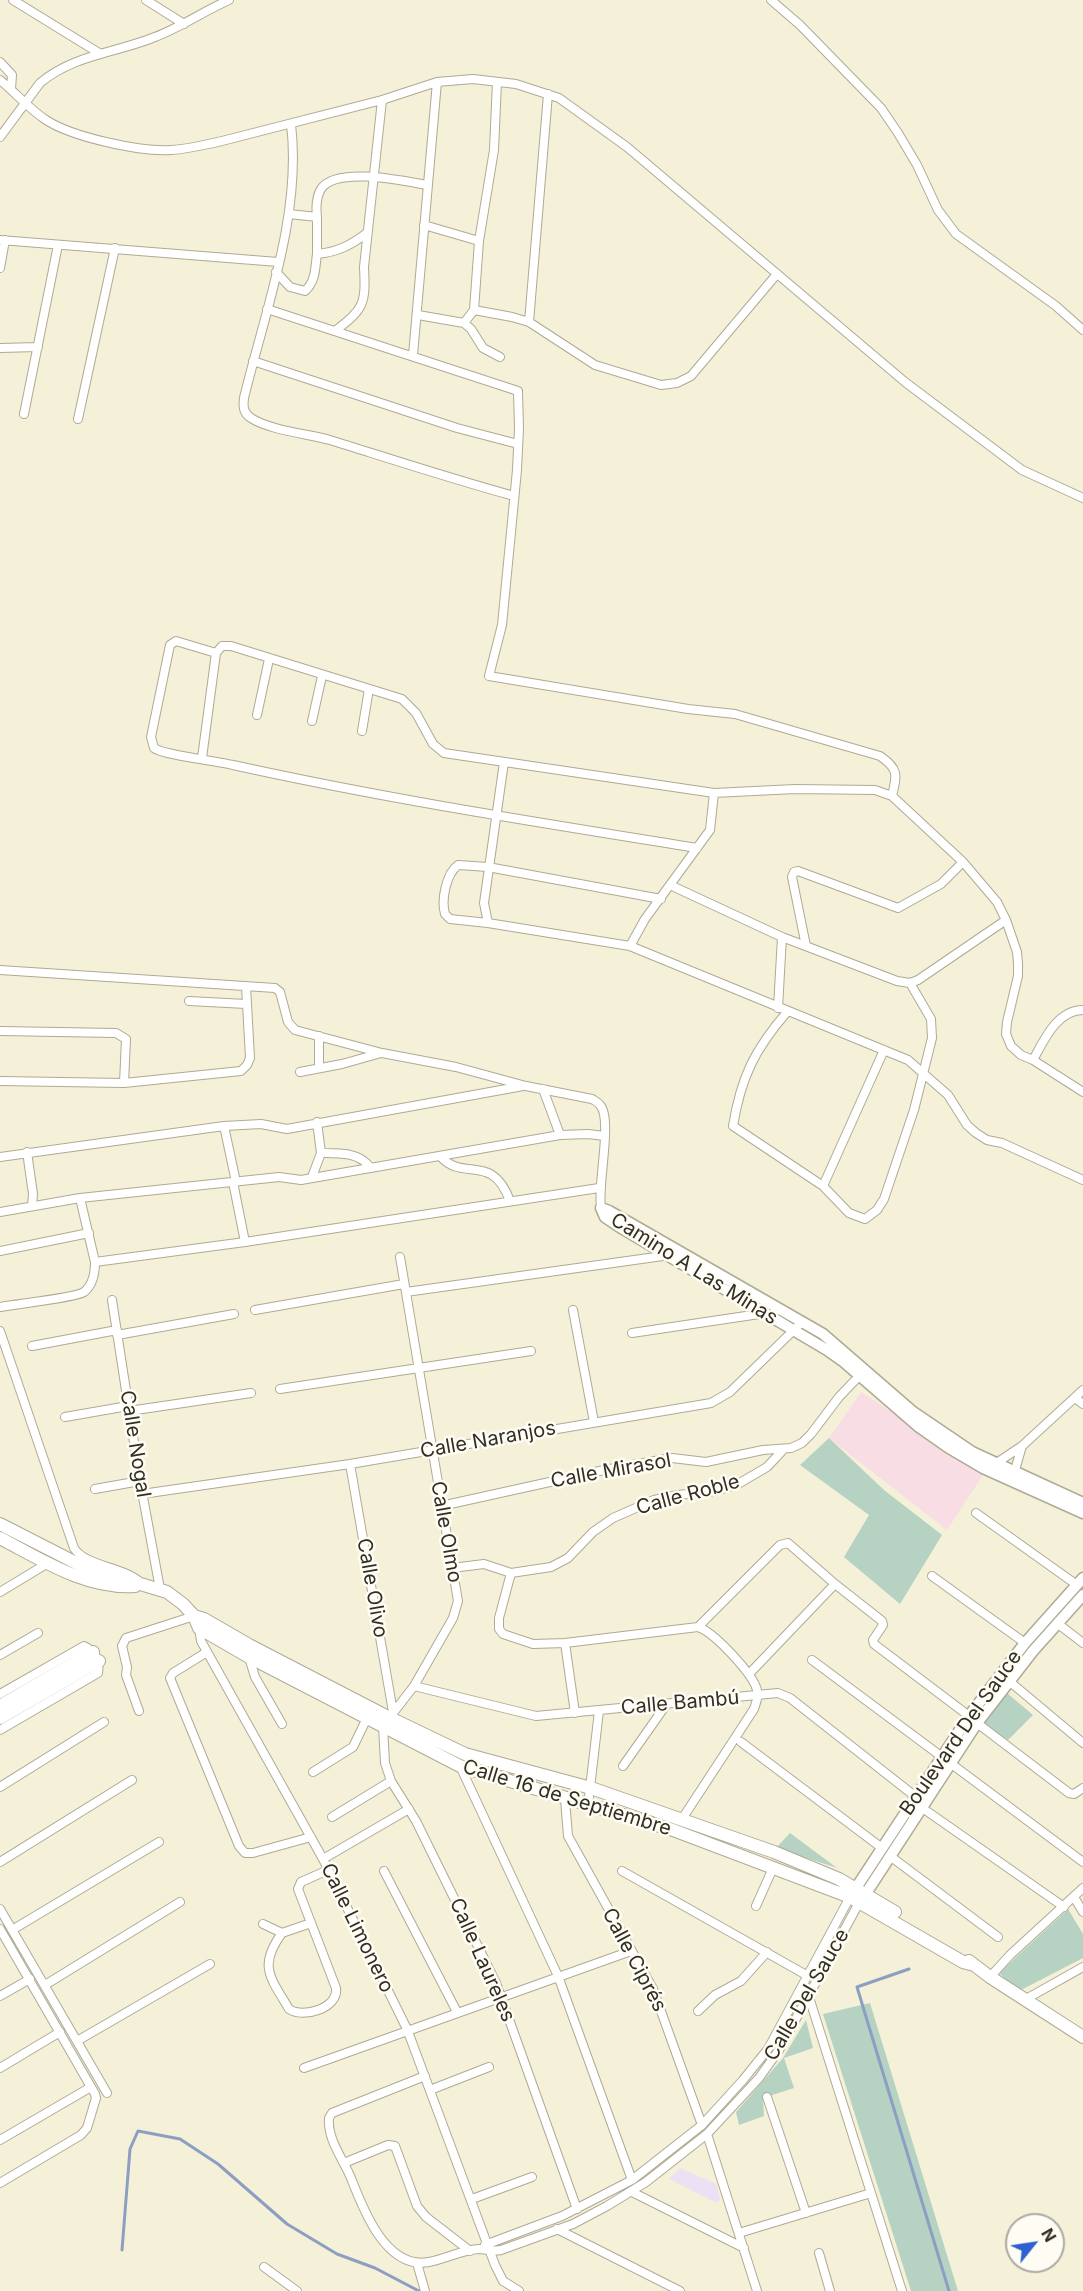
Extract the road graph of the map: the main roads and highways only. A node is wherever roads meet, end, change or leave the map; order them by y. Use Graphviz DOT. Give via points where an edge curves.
graph roads {
  1 [pos="0,1524"];
  2 [pos="0,1538"];
  3 [pos="145,1586"];
  4 [pos="196,1622"];
  5 [pos="0,1706"];
  6 [pos="0,1718"];
  7 [pos="388,1719"];
  8 [pos="858,1895"];
  9 [pos="1083,2037"];
  1 -- 3 [label="main road" via="84,1567"];
  2 -- 3 [label="main road" via="91,1581 117,1587"];
  3 -- 4 [label="main road, Calle 16 de Septiembre" via="175,1596"];
  4 -- 7 [label="main road, Calle 16 de Septiembre" via="249,1657 367,1718"];
  4 -- 7 [label="main road, Calle 16 de Septiembre" via="204,1619"];
  5 -- 6 [label="main road" via="96,1657"];
  7 -- 8 [label="main road, Calle 16 de Septiembre" via="465,1754 591,1788 774,1851"];
  7 -- 8 [label="main road, Calle 16 de Septiembre" via="460,1767 673,1830"];
  8 -- 9 [label="main road" via="962,1955"];
}
